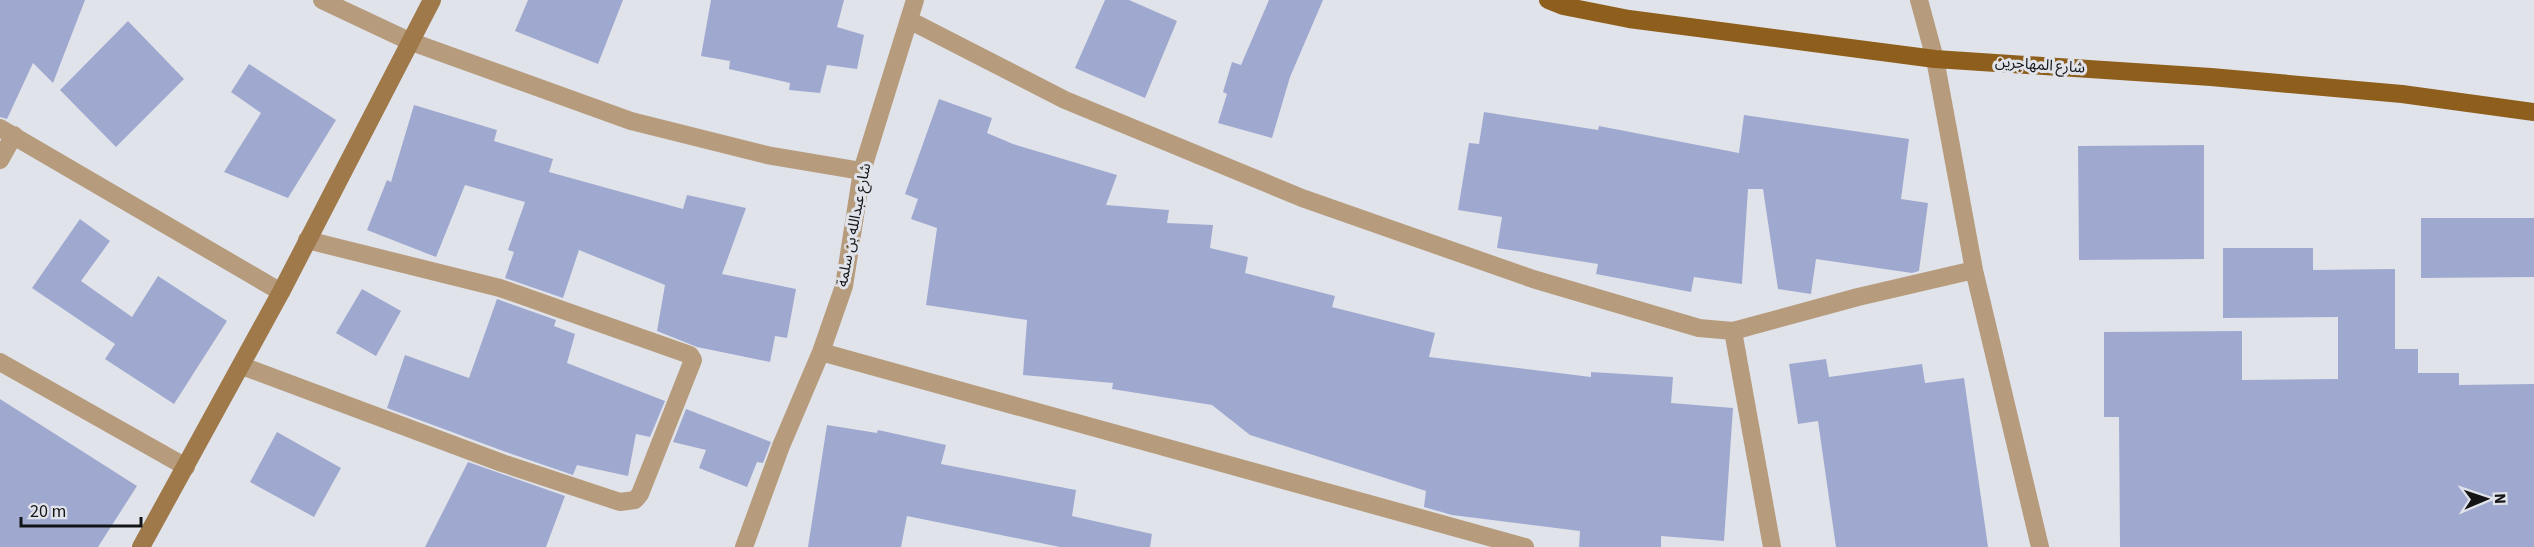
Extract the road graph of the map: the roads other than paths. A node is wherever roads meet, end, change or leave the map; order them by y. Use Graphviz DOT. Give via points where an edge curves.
graph roads {
  1 [pos="322,0"];
  2 [pos="432,0"];
  3 [pos="915,0"];
  4 [pos="1548,0"];
  5 [pos="1920,0"];
  6 [pos="909,20"];
  7 [pos="410,42"];
  8 [pos="1935,59"];
  9 [pos="2534,112"];
  10 [pos="7,132"];
  11 [pos="0,160"];
  12 [pos="862,171"];
  13 [pos="307,240"];
  14 [pos="1974,270"];
  15 [pos="281,292"];
  16 [pos="1733,331"];
  17 [pos="821,352"];
  18 [pos="0,362"];
  19 [pos="242,366"];
  20 [pos="186,467"];
  21 [pos="141,547"];
  22 [pos="744,547"];
  23 [pos="1525,547"];
  24 [pos="1772,547"];
  25 [pos="2040,547"];
  1 -- 7 [label="street"];
  2 -- 7 [label="main road"];
  3 -- 6 [label="street, شارع عبدالله بن سلمة"];
  4 -- 8 [label="main road, شارع المهاجرين" via="1629,19"];
  5 -- 8 [label="street"];
  6 -- 12 [label="street, شارع عبدالله بن سلمة"];
  6 -- 16 [label="street" via="1065,100 1302,198 1593,298 1700,328"];
  7 -- 12 [label="street" via="631,121 767,155"];
  7 -- 13 [label="main road"];
  8 -- 9 [label="main road, شارع المهاجرين" via="2256,81 2402,94"];
  8 -- 14 [label="street"];
  10 -- 11 [label="street"];
  10 -- 15 [label="street"];
  12 -- 17 [label="street, شارع عبدالله بن سلمة" via="846,276"];
  13 -- 15 [label="main road"];
  13 -- 19 [label="street" via="500,288 690,355 693,360 640,494 635,500 620,502 502,463"];
  14 -- 16 [label="street"];
  14 -- 25 [label="street"];
  15 -- 19 [label="main road"];
  16 -- 24 [label="street"];
  17 -- 22 [label="street, شارع عبدالله بن سلمة"];
  17 -- 23 [label="street"];
  18 -- 20 [label="street"];
  19 -- 20 [label="main road"];
  20 -- 21 [label="main road"];
}
